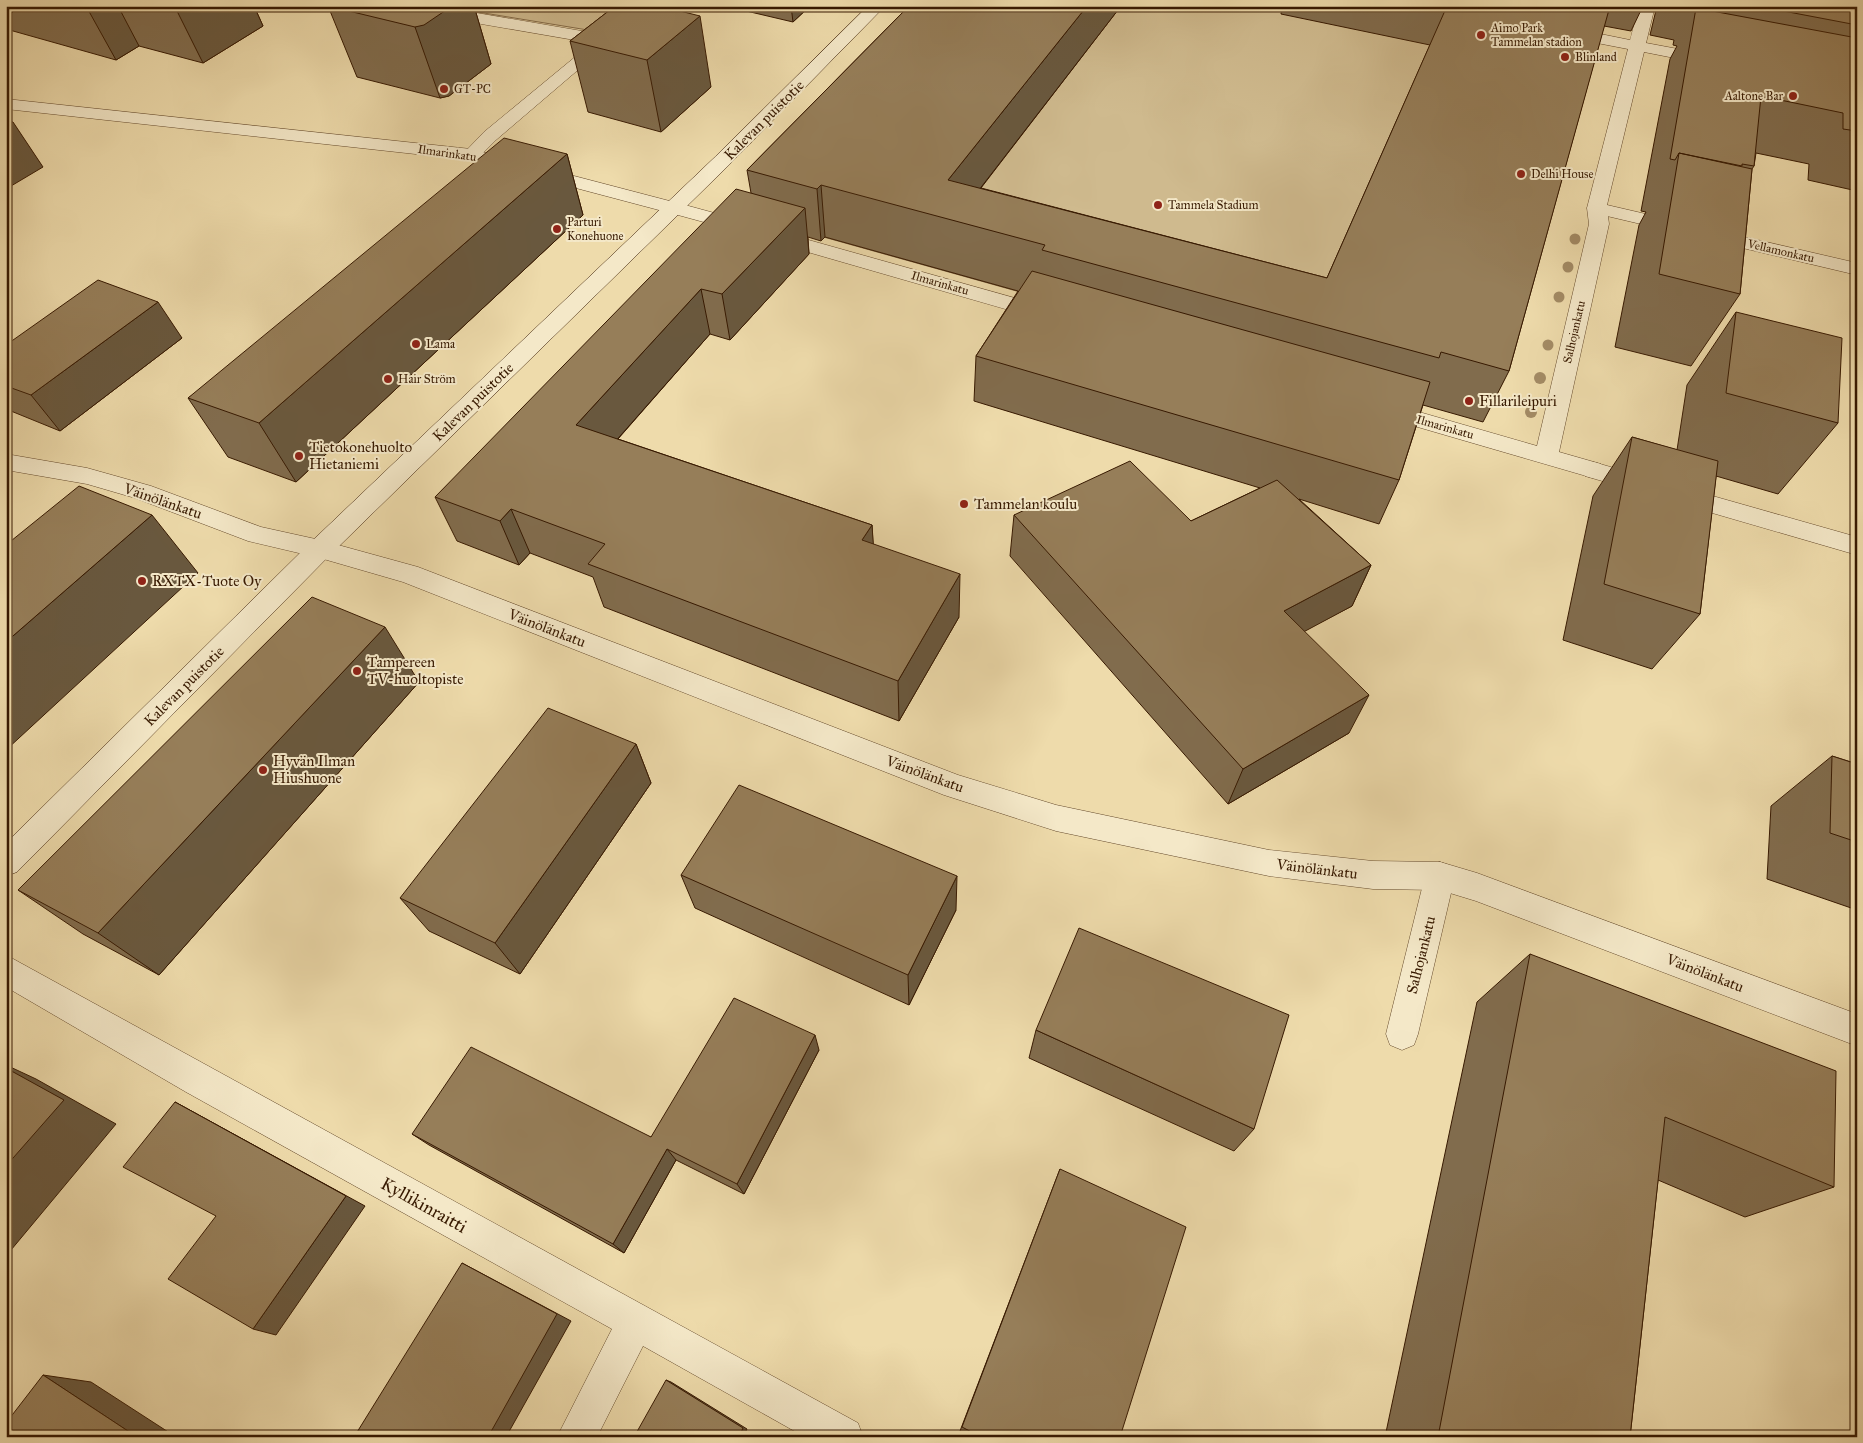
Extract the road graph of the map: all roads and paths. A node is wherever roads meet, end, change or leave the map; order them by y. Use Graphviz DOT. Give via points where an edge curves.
graph roads {
  1 [pos="406,6"];
  2 [pos="877,6"];
  3 [pos="1647,6"];
  4 [pos="1552,29"];
  5 [pos="1638,46"];
  6 [pos="1724,63"];
  7 [pos="6,104"];
  8 [pos="471,155"];
  9 [pos="674,208"];
  10 [pos="1597,208"];
  11 [pos="1857,269"];
  12 [pos="1069,320"];
  13 [pos="1357,402"];
  14 [pos="1546,456"];
  15 [pos="6,462"];
  16 [pos="1857,546"];
  17 [pos="320,549"];
  18 [pos="6,863"];
  19 [pos="1440,876"];
  20 [pos="6,970"];
  21 [pos="1857,1030"];
  22 [pos="1402,1034"];
  23 [pos="636,1323"];
  24 [pos="576,1437"];
  25 [pos="844,1437"];
  1 -- 8 [label="street" via="605,40"];
  2 -- 9 [label="street, Kalevan puistotie"];
  3 -- 5 [label="street, Salhojankatu"];
  4 -- 5 [label="street"];
  5 -- 6 [label="street"];
  5 -- 10 [label="street, Salhojankatu"];
  7 -- 8 [label="street, Ilmarinkatu"];
  8 -- 9 [label="street, Ilmarinkatu"];
  9 -- 12 [label="street, Ilmarinkatu"];
  9 -- 17 [label="street, Kalevan puistotie"];
  10 -- 11 [label="street, Vellamonkatu"];
  10 -- 14 [label="street, Salhojankatu" via="1599,224"];
  13 -- 14 [label="street, Ilmarinkatu"];
  14 -- 16 [label="street, Ilmarinkatu"];
  15 -- 17 [label="street, Väinölänkatu" via="87,476 143,492 257,535"];
  17 -- 18 [label="street, Kalevan puistotie"];
  17 -- 19 [label="street, Väinölänkatu" via="409,574 954,786 1056,818 1269,863 1373,875"];
  19 -- 21 [label="street, Väinölänkatu"];
  19 -- 22 [label="street, Salhojankatu"];
  20 -- 23 [label="street, Kyllikinraitti"];
  23 -- 24 [label="street"];
  23 -- 25 [label="street, Kyllikinraitti"];
}
